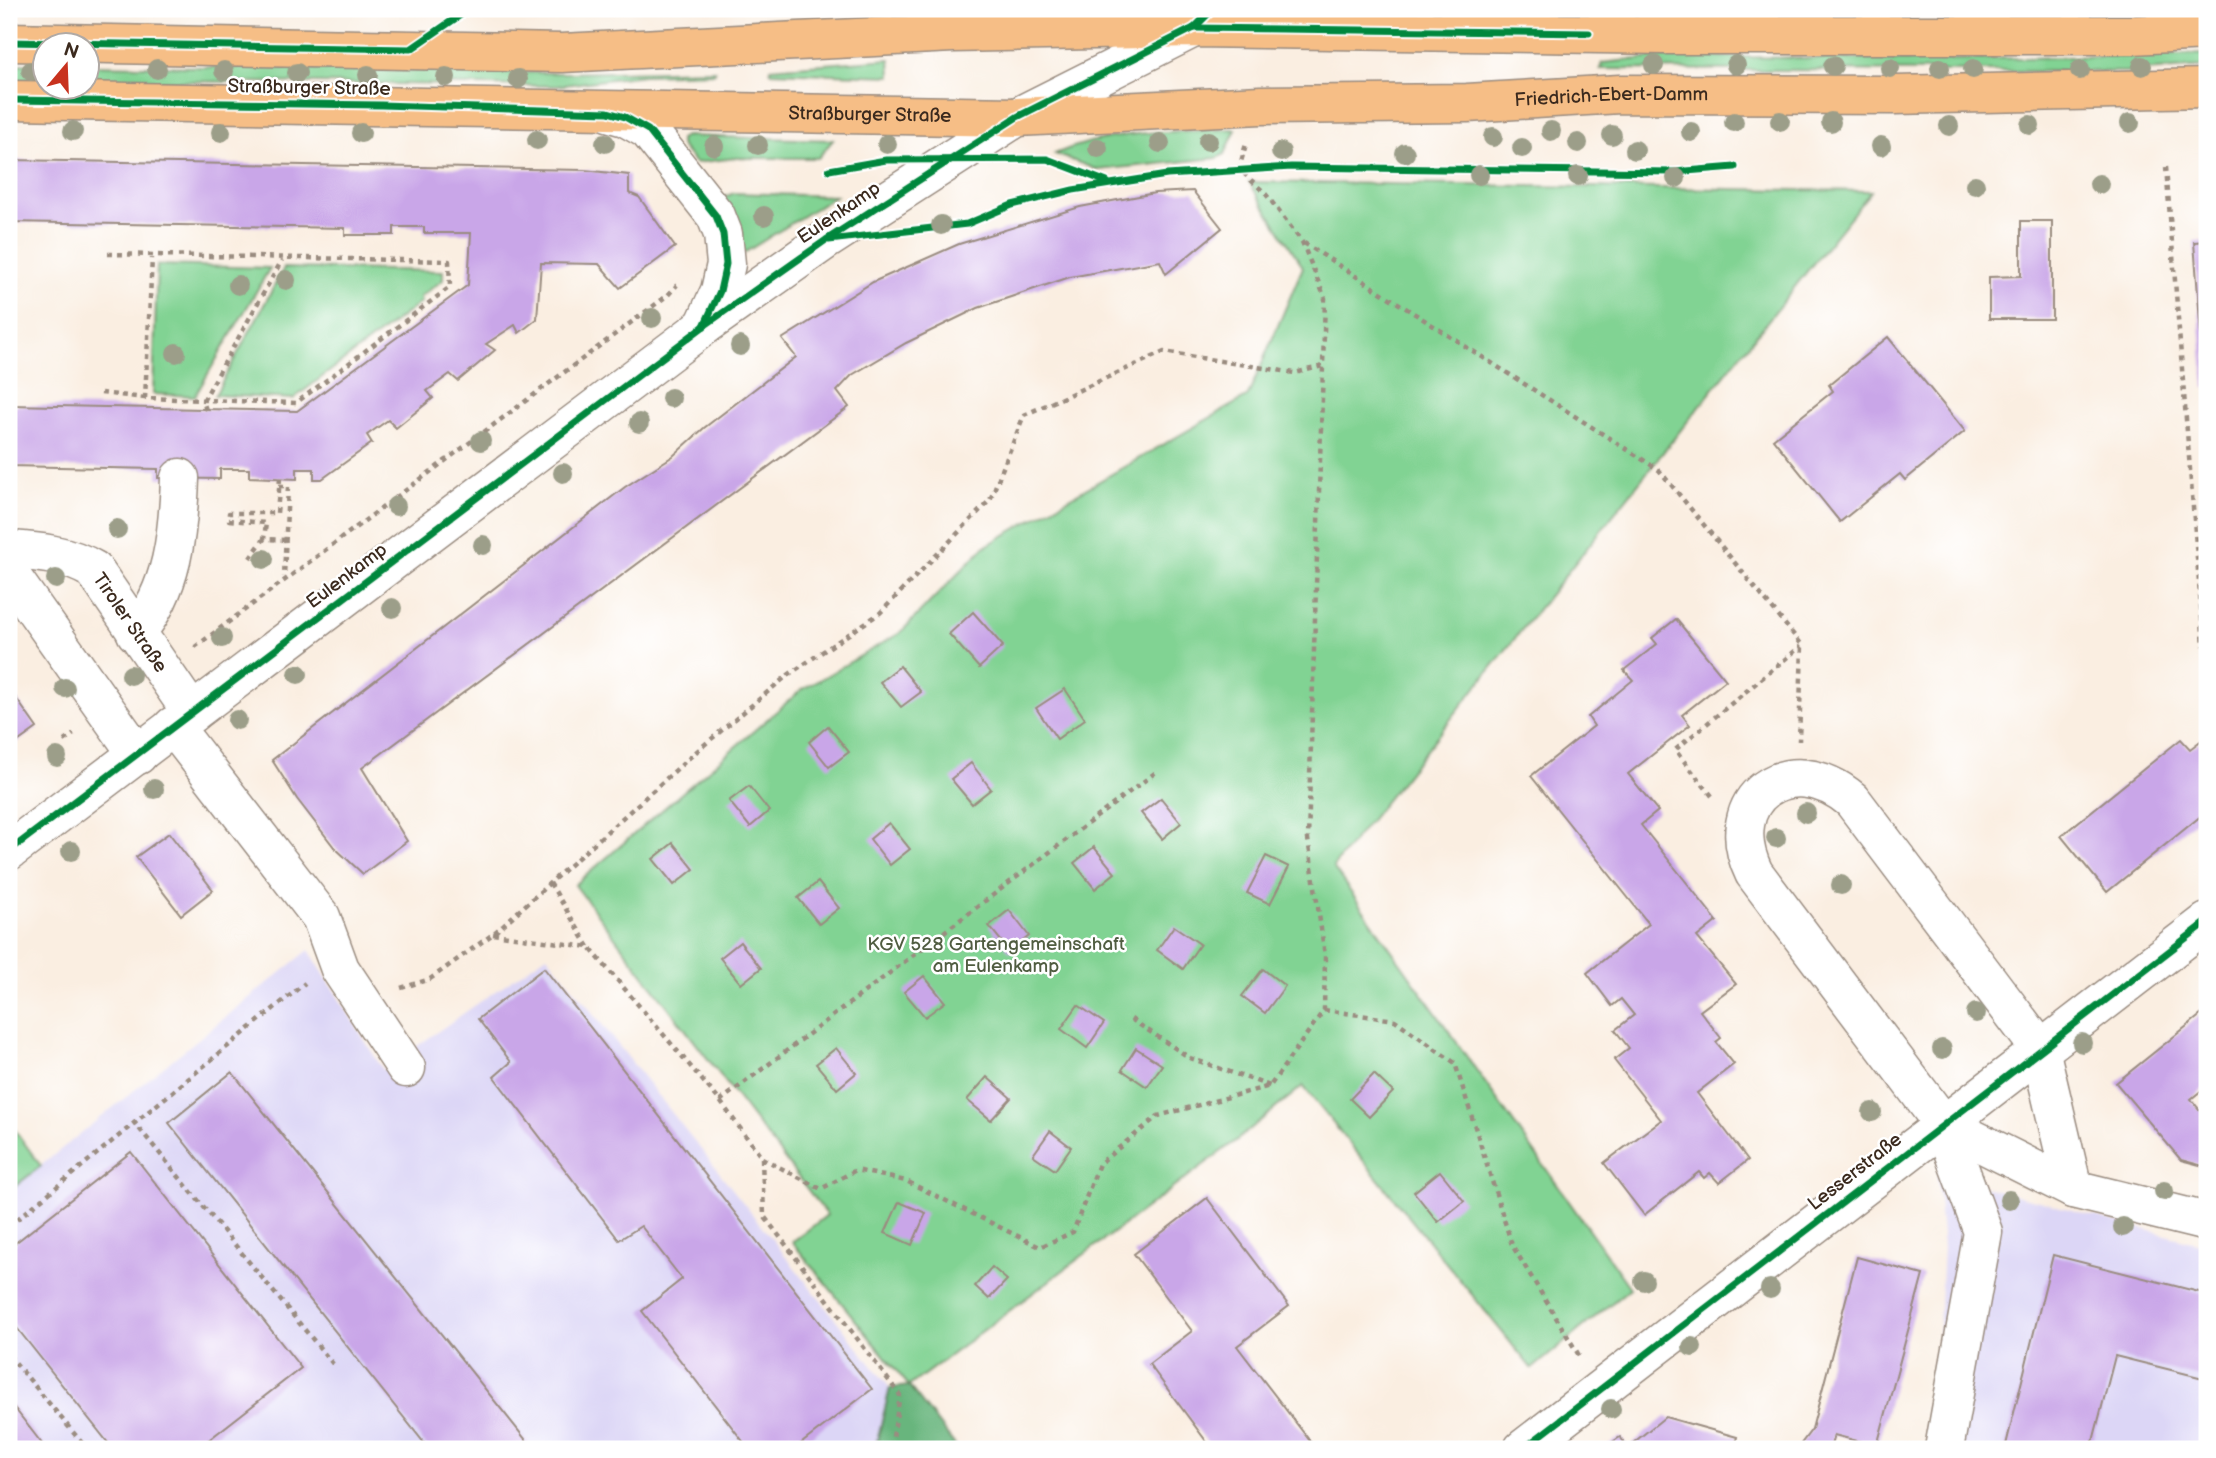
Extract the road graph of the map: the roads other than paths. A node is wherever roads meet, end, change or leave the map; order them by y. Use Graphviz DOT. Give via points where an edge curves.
graph roads {
  1 [pos="1204,18"];
  2 [pos="1410,19"];
  3 [pos="2207,31"];
  4 [pos="9,42"];
  5 [pos="2207,88"];
  6 [pos="9,100"];
  7 [pos="608,112"];
  8 [pos="1017,117"];
  9 [pos="704,326"];
  10 [pos="180,478"];
  11 [pos="9,550"];
  12 [pos="9,573"];
  13 [pos="136,633"];
  14 [pos="183,719"];
  15 [pos="138,755"];
  16 [pos="9,851"];
  17 [pos="2207,922"];
  18 [pos="2040,1049"];
  19 [pos="406,1068"];
  20 [pos="1943,1124"];
  21 [pos="2073,1189"];
  22 [pos="2207,1222"];
  23 [pos="1523,1449"];
  24 [pos="1944,1449"];
  1 -- 2 [label="main road"];
  1 -- 4 [label="main road" via="562,53"];
  1 -- 8 [label="street, Eulenkamp"];
  2 -- 3 [label="main road" via="1720,35"];
  5 -- 8 [label="main road, Friedrich-Ebert-Damm" via="1895,95 1620,94"];
  6 -- 7 [label="main road, Straßburger Straße"];
  7 -- 8 [label="main road, Straßburger Straße"];
  7 -- 9 [label="street, Eulenkamp" via="648,130 716,216 726,264 720,292"];
  8 -- 9 [label="street, Eulenkamp"];
  9 -- 14 [label="street, Eulenkamp"];
  10 -- 13 [label="street" via="177,534 168,575 150,616"];
  11 -- 13 [label="street, Tiroler Straße" via="53,554 93,570"];
  12 -- 15 [label="street"];
  13 -- 14 [label="street, Tiroler Straße"];
  14 -- 15 [label="street, Eulenkamp"];
  14 -- 19 [label="street" via="321,917 340,969"];
  15 -- 16 [label="street, Eulenkamp"];
  17 -- 18 [label="street, Lesserstraße"];
  18 -- 20 [label="street, Lesserstraße"];
  18 -- 20 [label="street" via="1852,800 1824,781 1797,777 1762,793 1747,816 1743,833 1754,873"];
  18 -- 21 [label="street"];
  20 -- 21 [label="street"];
  20 -- 23 [label="street, Lesserstraße"];
  20 -- 24 [label="street" via="1983,1232"];
  21 -- 22 [label="street"];
}
